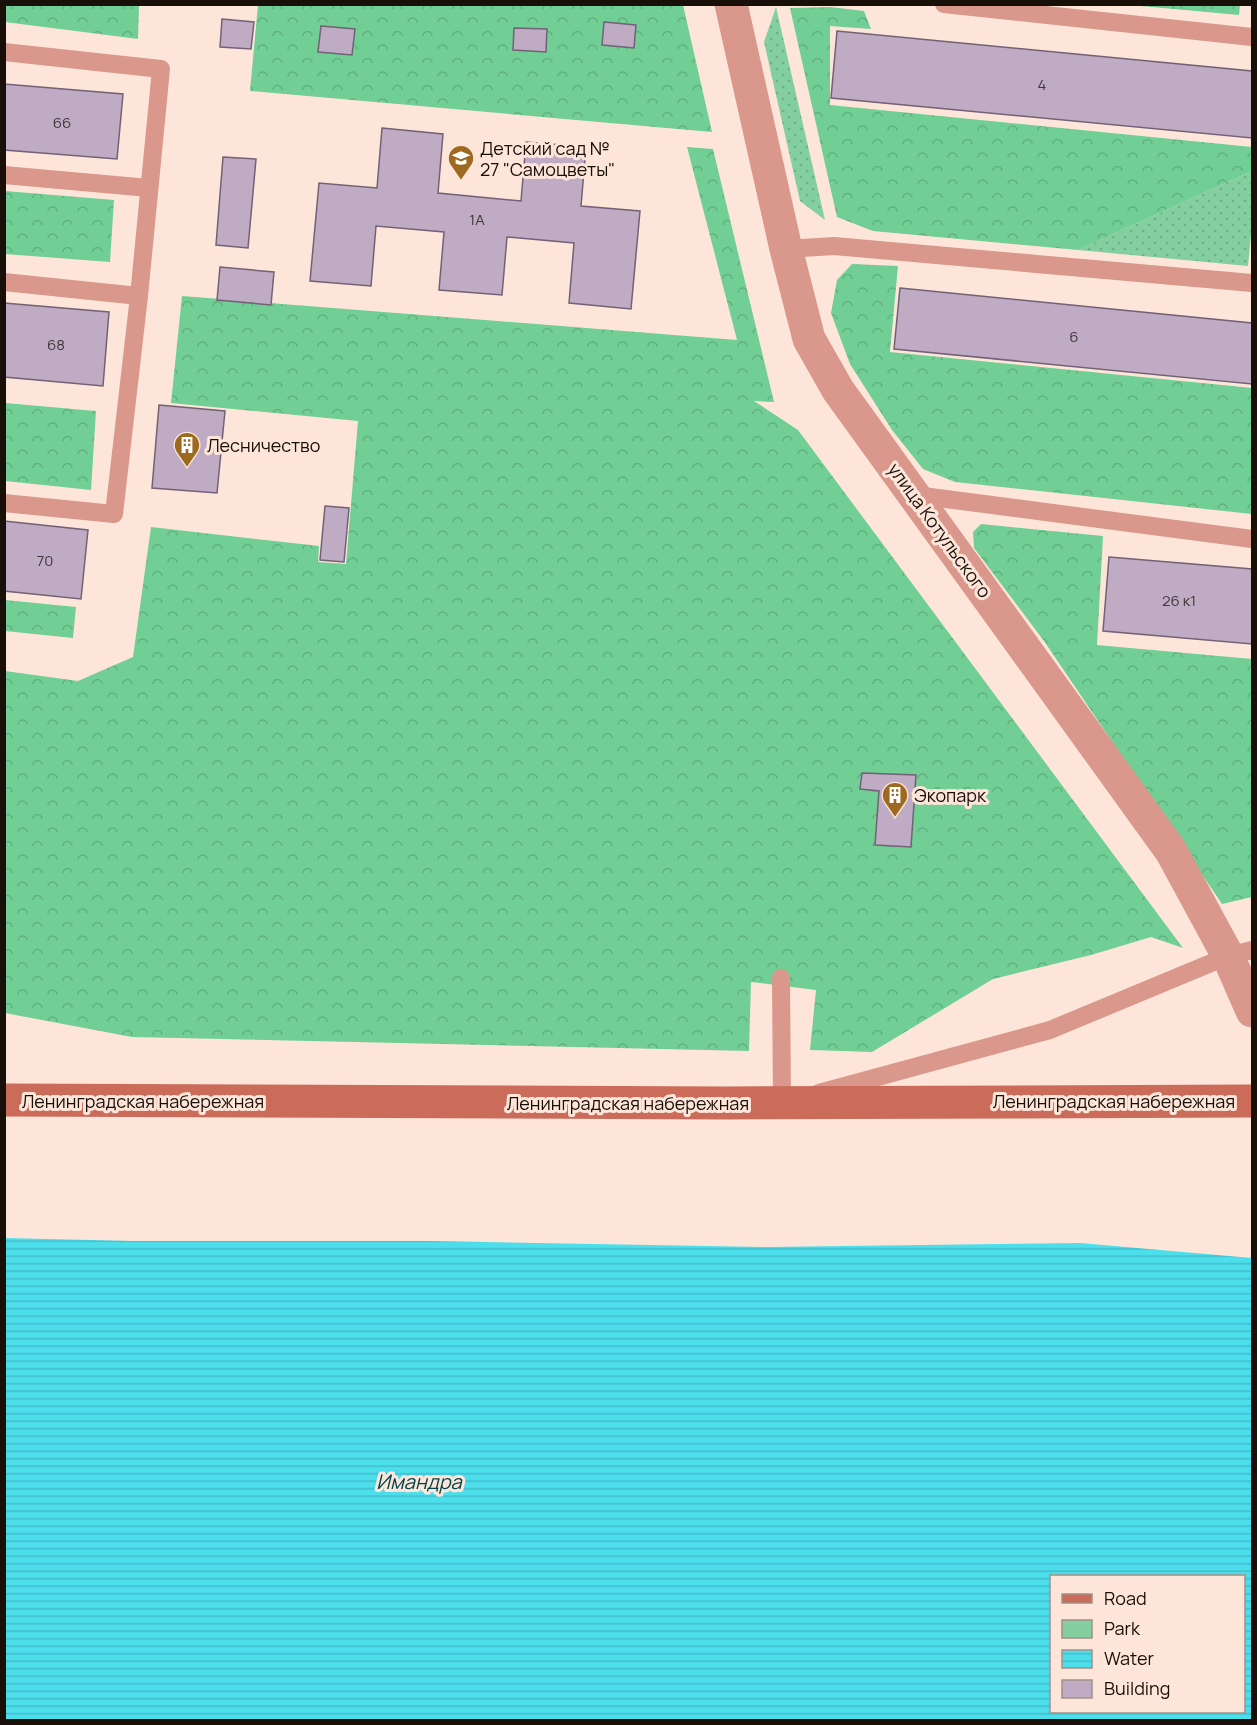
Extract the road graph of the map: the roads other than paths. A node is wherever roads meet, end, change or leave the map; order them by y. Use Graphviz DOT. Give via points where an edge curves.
graph roads {
  1 [pos="731,4"];
  2 [pos="944,4"];
  3 [pos="1252,37"];
  4 [pos="4,52"];
  5 [pos="4,176"];
  6 [pos="148,188"];
  7 [pos="786,249"];
  8 [pos="4,282"];
  9 [pos="1252,283"];
  10 [pos="139,296"];
  11 [pos="915,495"];
  12 [pos="4,503"];
  13 [pos="1252,539"];
  14 [pos="1240,953"];
  15 [pos="781,978"];
  16 [pos="1252,1011"];
  17 [pos="4,1100"];
  18 [pos="1252,1101"];
  19 [pos="782,1102"];
  1 -- 7 [label="street, улица Котульского"];
  2 -- 3 [label="lane"];
  4 -- 6 [label="lane" via="161,69"];
  5 -- 6 [label="lane"];
  6 -- 10 [label="lane"];
  7 -- 9 [label="lane" via="834,246"];
  7 -- 11 [label="street, улица Котульского" via="809,339 837,390"];
  8 -- 10 [label="lane"];
  10 -- 12 [label="lane" via="114,514"];
  11 -- 13 [label="lane"];
  11 -- 14 [label="street, улица Котульского"];
  14 -- 16 [label="street, улица Котульского"];
  14 -- 19 [label="lane" via="1050,1030"];
  15 -- 19 [label="lane"];
  17 -- 19 [label="main road, Ленинградская набережная"];
  18 -- 19 [label="main road, Ленинградская набережная"];
}
